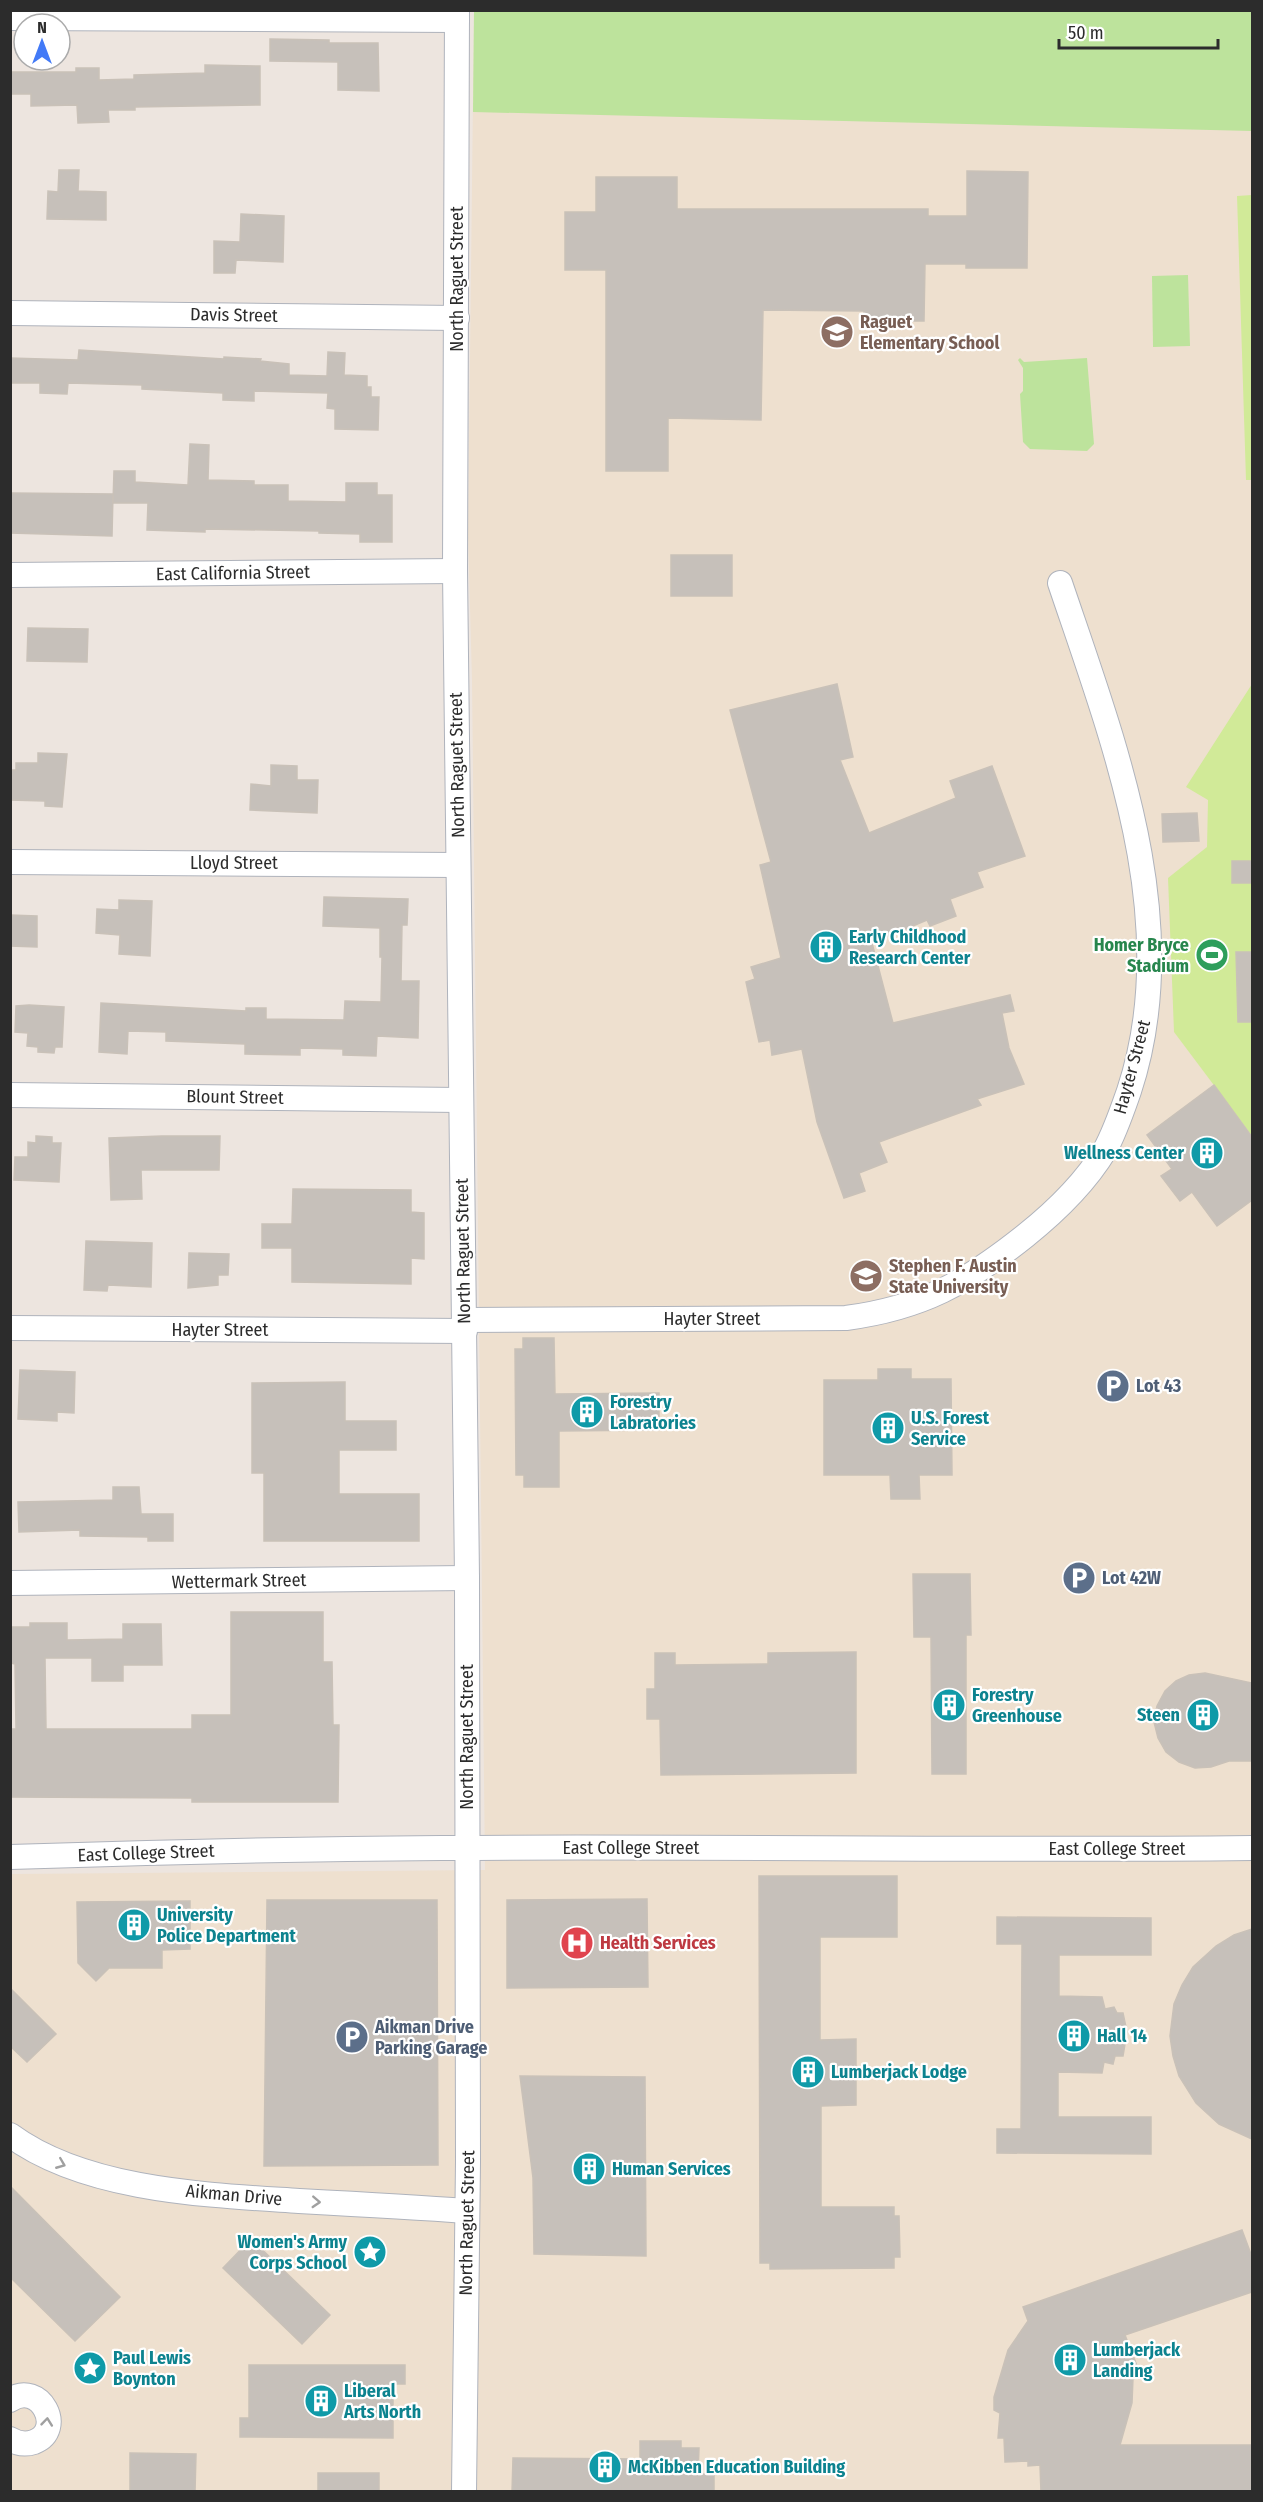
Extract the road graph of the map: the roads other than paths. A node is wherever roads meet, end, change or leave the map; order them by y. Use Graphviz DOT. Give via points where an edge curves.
graph roads {
  1 [pos="457,16"];
  2 [pos="10,18"];
  3 [pos="10,313"];
  4 [pos="457,318"];
  5 [pos="455,571"];
  6 [pos="10,575"];
  7 [pos="1060,583"];
  8 [pos="10,862"];
  9 [pos="458,865"];
  10 [pos="10,1095"];
  11 [pos="460,1100"];
  12 [pos="465,1325"];
  13 [pos="10,1328"];
  14 [pos="467,1578"];
  15 [pos="10,1583"];
  16 [pos="468,1848"];
  17 [pos="1252,1848"];
  18 [pos="10,1857"];
  19 [pos="10,2135"];
  20 [pos="467,2211"];
  21 [pos="10,2400"];
  22 [pos="10,2439"];
  23 [pos="464,2492"];
  1 -- 2 [label="street"];
  1 -- 4 [label="street, North Raguet Street"];
  3 -- 4 [label="street, Davis Street"];
  4 -- 5 [label="street, North Raguet Street"];
  5 -- 6 [label="street, East California Street"];
  5 -- 9 [label="street, North Raguet Street"];
  7 -- 12 [label="street, Hayter Street" via="1126,789 1140,856 1149,941 1149,997 1140,1053 1113,1131 1097,1162 1062,1203 988,1265 943,1291 888,1311 835,1318"];
  8 -- 9 [label="street, Lloyd Street"];
  9 -- 11 [label="street, North Raguet Street"];
  10 -- 11 [label="street, Blount Street"];
  11 -- 12 [label="street, North Raguet Street"];
  12 -- 13 [label="street, Hayter Street"];
  12 -- 14 [label="street, North Raguet Street"];
  14 -- 15 [label="street, Wettermark Street"];
  14 -- 16 [label="street, North Raguet Street"];
  16 -- 17 [label="street, East College Street"];
  16 -- 18 [label="street, East College Street" via="210,1850"];
  16 -- 20 [label="street, North Raguet Street"];
  19 -- 20 [label="street, Aikman Drive, one-way" via="38,2153 82,2171 181,2191"];
  20 -- 23 [label="street, North Raguet Street"];
  22 -- 21 [label="street, one-way" via="23,2444 39,2439 45,2434 49,2419 38,2399 22,2395"];
}
